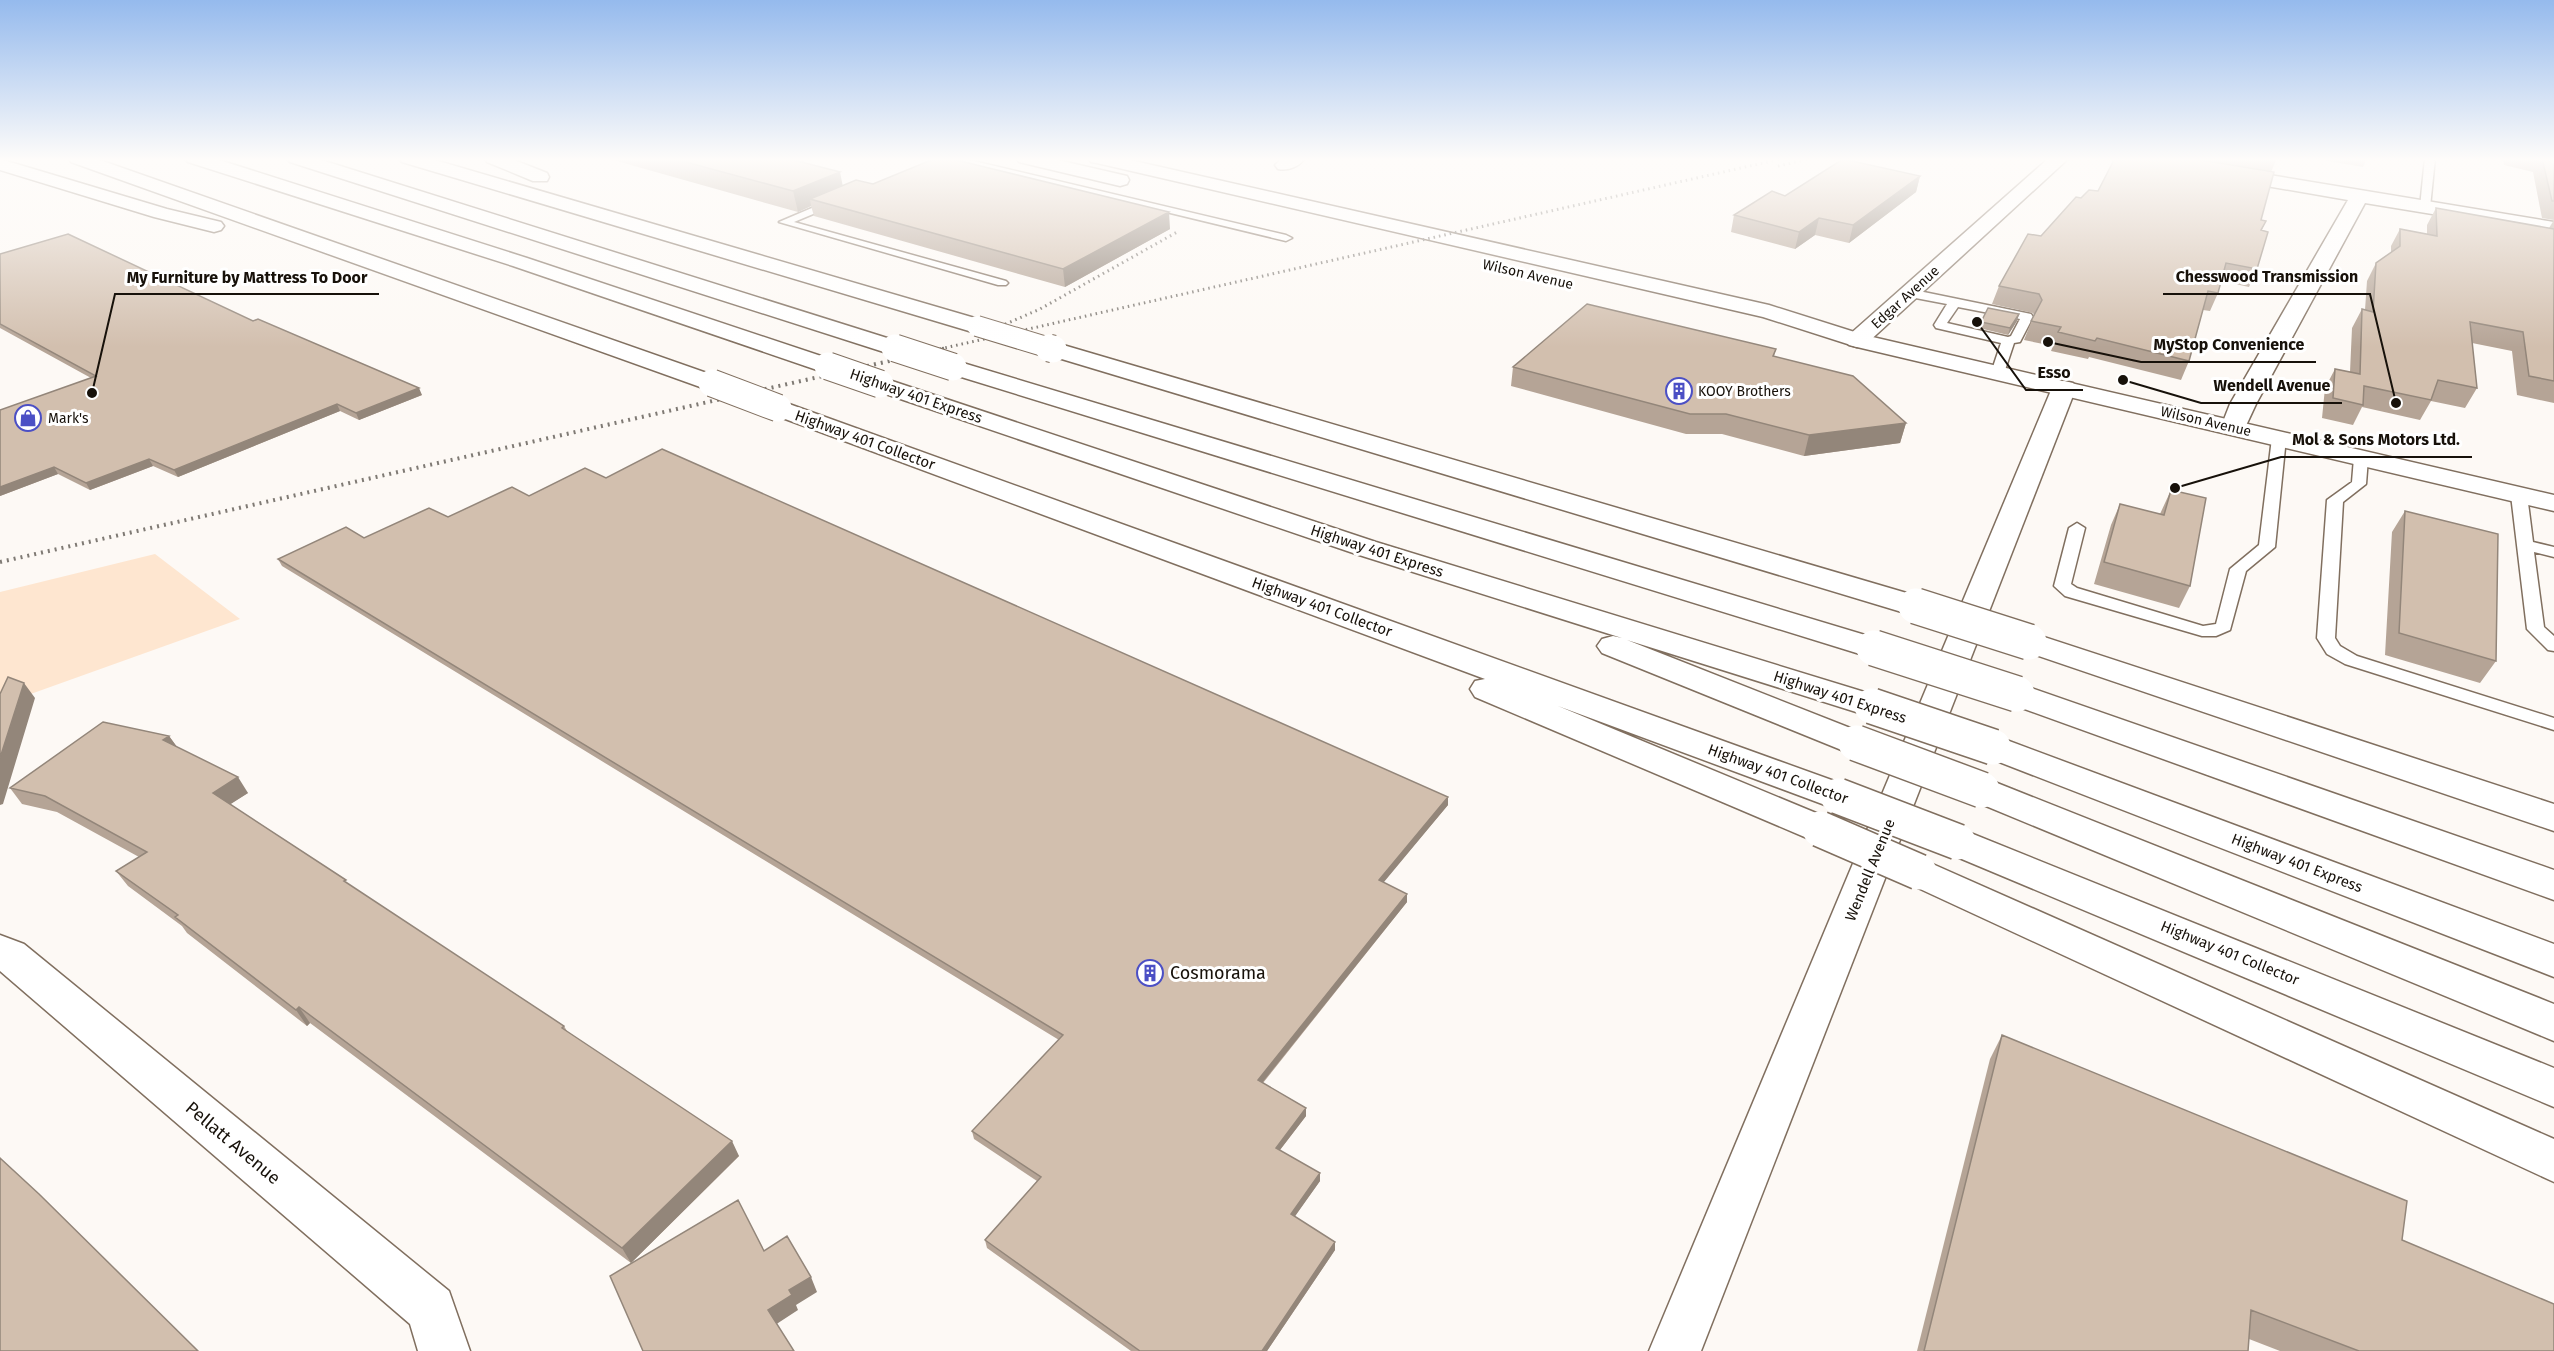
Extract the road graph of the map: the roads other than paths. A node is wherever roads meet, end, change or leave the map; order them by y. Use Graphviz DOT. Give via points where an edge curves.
graph roads {
  1 [pos="194,221"];
  2 [pos="257,221"];
  3 [pos="392,221"];
  4 [pos="495,221"];
  5 [pos="625,221"];
  6 [pos="658,221"];
  7 [pos="786,221"];
  8 [pos="1214,221"];
  9 [pos="1300,221"];
  10 [pos="1372,221"];
  11 [pos="1989,221"];
  12 [pos="2345,221"];
  13 [pos="2511,221"];
  14 [pos="2554,228"];
  15 [pos="1286,238"];
  16 [pos="766,262"];
  17 [pos="399,271"];
  18 [pos="1002,283"];
  19 [pos="1909,293"];
  20 [pos="1955,302"];
  21 [pos="1857,340"];
  22 [pos="2007,341"];
  23 [pos="1998,373"];
  24 [pos="2064,388"];
  25 [pos="2234,428"];
  26 [pos="2279,438"];
  27 [pos="2361,458"];
  28 [pos="2519,495"];
  29 [pos="2554,503"];
  30 [pos="2077,528"];
  31 [pos="1134,539"];
  32 [pos="2526,545"];
  33 [pos="1366,548"];
  34 [pos="2554,552"];
  35 [pos="2554,646"];
  36 [pos="2554,724"];
  37 [pos="2554,818"];
  38 [pos="2554,885"];
  39 [pos="0,951"];
  40 [pos="2554,960"];
  41 [pos="2554,1023"];
  42 [pos="2554,1088"];
  43 [pos="2554,1161"];
  44 [pos="444,1351"];
  45 [pos="1675,1351"];
  1 -- 17 [label="main road"];
  2 -- 17 [label="main road, Highway 401 Collector"];
  3 -- 33 [label="main road, Highway 401 Express, bridge"];
  4 -- 38 [label="main road, bridge" via="953,367 2017,694"];
  5 -- 16 [label="main road"];
  6 -- 16 [label="main road"];
  7 -- 18 [label="lane"];
  8 -- 15 [label="lane"];
  9 -- 21 [label="main road, Wilson Avenue" via="1749,324"];
  10 -- 21 [label="main road, Wilson Avenue" via="1769,312"];
  11 -- 19 [label="main road, Edgar Avenue"];
  12 -- 25 [label="main road" via="2242,404"];
  13 -- 14 [label="main road"];
  16 -- 37 [label="main road, bridge" via="1916,606"];
  17 -- 31 [label="main road, Highway 401 Collector, bridge"];
  19 -- 20 [label="lane"];
  19 -- 21 [label="main road, Edgar Avenue"];
  20 -- 22 [label="lane" via="1940,325"];
  20 -- 22 [label="lane" via="2027,317 2016,339"];
  21 -- 23 [label="main road, Wilson Avenue"];
  22 -- 23 [label="lane"];
  23 -- 24 [label="main road, Wilson Avenue"];
  24 -- 25 [label="main road, Wilson Avenue"];
  24 -- 45 [label="main road, Wendell Avenue"];
  25 -- 26 [label="main road, Wilson Avenue"];
  26 -- 27 [label="main road, Wilson Avenue"];
  26 -- 30 [label="lane" via="2267,547 2238,568 2224,626 2217,632 2202,631 2062,586"];
  27 -- 28 [label="main road, Wilson Avenue"];
  27 -- 36 [label="lane" via="2359,483 2335,500 2326,638 2333,650 2351,660"];
  28 -- 29 [label="main road, Wilson Avenue"];
  28 -- 32 [label="lane"];
  31 -- 42 [label="main road, Highway 401 Collector, bridge" via="1958,842"];
  31 -- 43 [label="main road, bridge" via="1919,872"];
  32 -- 34 [label="lane"];
  32 -- 35 [label="lane" via="2536,629"];
  33 -- 40 [label="main road, Highway 401 Express, bridge" via="1993,747"];
  33 -- 41 [label="main road, bridge" via="1982,790"];
  39 -- 44 [label="main road, Pellatt Avenue" via="431,1309"];
}
